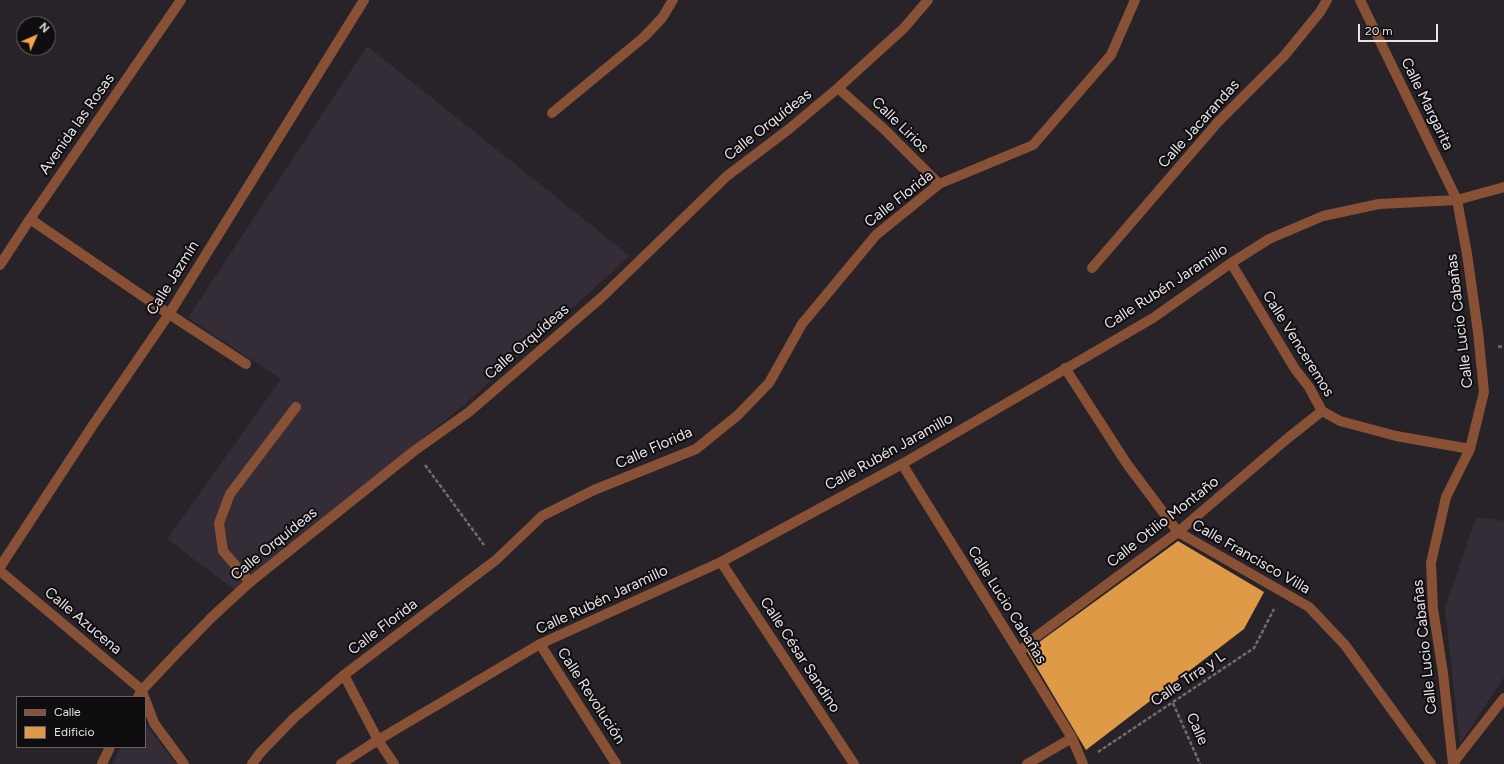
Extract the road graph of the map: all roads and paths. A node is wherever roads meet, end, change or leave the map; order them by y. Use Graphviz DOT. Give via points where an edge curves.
graph roads {
  1 [pos="181,0"];
  2 [pos="364,0"];
  3 [pos="673,0"];
  4 [pos="928,0"];
  5 [pos="1135,0"];
  6 [pos="1327,0"];
  7 [pos="1360,0"];
  8 [pos="838,88"];
  9 [pos="552,113"];
  10 [pos="940,184"];
  11 [pos="1504,188"];
  12 [pos="1457,200"];
  13 [pos="30,219"];
  14 [pos="1231,263"];
  15 [pos="0,265"];
  16 [pos="1092,268"];
  17 [pos="169,314"];
  18 [pos="246,364"];
  19 [pos="1065,368"];
  20 [pos="296,406"];
  21 [pos="1322,411"];
  22 [pos="1470,449"];
  23 [pos="414,451"];
  24 [pos="902,464"];
  25 [pos="1178,532"];
  26 [pos="496,560"];
  27 [pos="721,562"];
  28 [pos="0,567"];
  29 [pos="0,571"];
  30 [pos="250,582"];
  31 [pos="1282,593"];
  32 [pos="540,644"];
  33 [pos="1019,652"];
  34 [pos="344,675"];
  35 [pos="142,696"];
  36 [pos="1504,698"];
  37 [pos="1173,703"];
  38 [pos="146,705"];
  39 [pos="1072,738"];
  40 [pos="378,740"];
  41 [pos="110,748"];
  42 [pos="1083,763"];
  43 [pos="102,764"];
  44 [pos="184,764"];
  45 [pos="252,764"];
  46 [pos="342,764"];
  47 [pos="394,764"];
  48 [pos="616,764"];
  49 [pos="854,764"];
  50 [pos="1027,764"];
  51 [pos="1200,764"];
  52 [pos="1431,764"];
  53 [pos="1454,764"];
  1 -- 13 [label="street, Avenida las Rosas"];
  2 -- 17 [label="street, Calle Jazmín"];
  3 -- 9 [label="street" via="662,18 644,36"];
  4 -- 8 [label="street, Calle Orquídeas" via="904,28"];
  5 -- 10 [label="street, Calle Florida" via="1111,56 1033,145"];
  6 -- 16 [label="street, Calle Jacarandas" via="1284,56 1218,122"];
  7 -- 12 [label="street, Calle Margarita"];
  8 -- 10 [label="street, Calle Lirios" via="884,128"];
  8 -- 23 [label="street, Calle Orquídeas" via="726,176 602,297 469,412"];
  10 -- 26 [label="street, Calle Florida" via="876,235 802,324 769,384 738,415 696,449 594,490 542,516"];
  11 -- 12 [label="street, Calle Rubén Jaramillo"];
  12 -- 14 [label="street, Calle Rubén Jaramillo" via="1379,204 1323,216 1269,239"];
  12 -- 22 [label="street, Calle Lucio Cabañas" via="1474,301 1484,392"];
  13 -- 15 [label="street, Avenida las Rosas"];
  13 -- 17 [label="street"];
  14 -- 19 [label="street, Calle Rubén Jaramillo" via="1153,318"];
  14 -- 21 [label="street, Calle Venceremos"];
  17 -- 18 [label="street"];
  17 -- 28 [label="street, Calle Jazmín"];
  19 -- 24 [label="street, Calle Rubén Jaramillo"];
  19 -- 25 [label="street, Calle Francisco Villa" via="1127,464"];
  20 -- 30 [label="street" via="230,494 219,523 223,551"];
  21 -- 22 [label="street, Calle Venceremos" via="1340,421 1396,436"];
  21 -- 25 [label="street, Calle Otilio Montaño"];
  22 -- 53 [label="street, Calle Lucio Cabañas" via="1446,497 1432,563 1433,609"];
  23 -- 26 [label="path"];
  23 -- 30 [label="street, Calle Orquídeas"];
  24 -- 27 [label="street, Calle Rubén Jaramillo"];
  24 -- 33 [label="street, Calle Lucio Cabañas"];
  25 -- 31 [label="street, Calle Francisco Villa"];
  25 -- 33 [label="street, Calle Otilio Montaño"];
  26 -- 34 [label="street, Calle Florida"];
  27 -- 32 [label="street, Calle Rubén Jaramillo"];
  27 -- 49 [label="street, Calle César Sandino"];
  29 -- 35 [label="street, Calle Azucena"];
  30 -- 35 [label="street, Calle Orquídeas" via="212,617"];
  31 -- 37 [label="path, Calle Trra y L" via="1254,648"];
  31 -- 52 [label="street, Calle Francisco Villa" via="1309,607 1345,645"];
  32 -- 40 [label="street, Calle Rubén Jaramillo"];
  32 -- 48 [label="street, Calle Revolución"];
  33 -- 39 [label="street, Calle Lucio Cabañas"];
  34 -- 40 [label="street"];
  34 -- 45 [label="street, Calle Florida" via="294,718"];
  36 -- 53 [label="street"];
  37 -- 42 [label="path, Calle Trra y L"];
  37 -- 51 [label="path, Calle"];
  38 -- 44 [label="street, Calle Azucena" via="154,723"];
  39 -- 42 [label="street, Calle Lucio Cabañas"];
  39 -- 50 [label="street"];
  40 -- 46 [label="street, Calle Rubén Jaramillo"];
  40 -- 47 [label="street"];
  41 -- 43 [label="street"];
}
